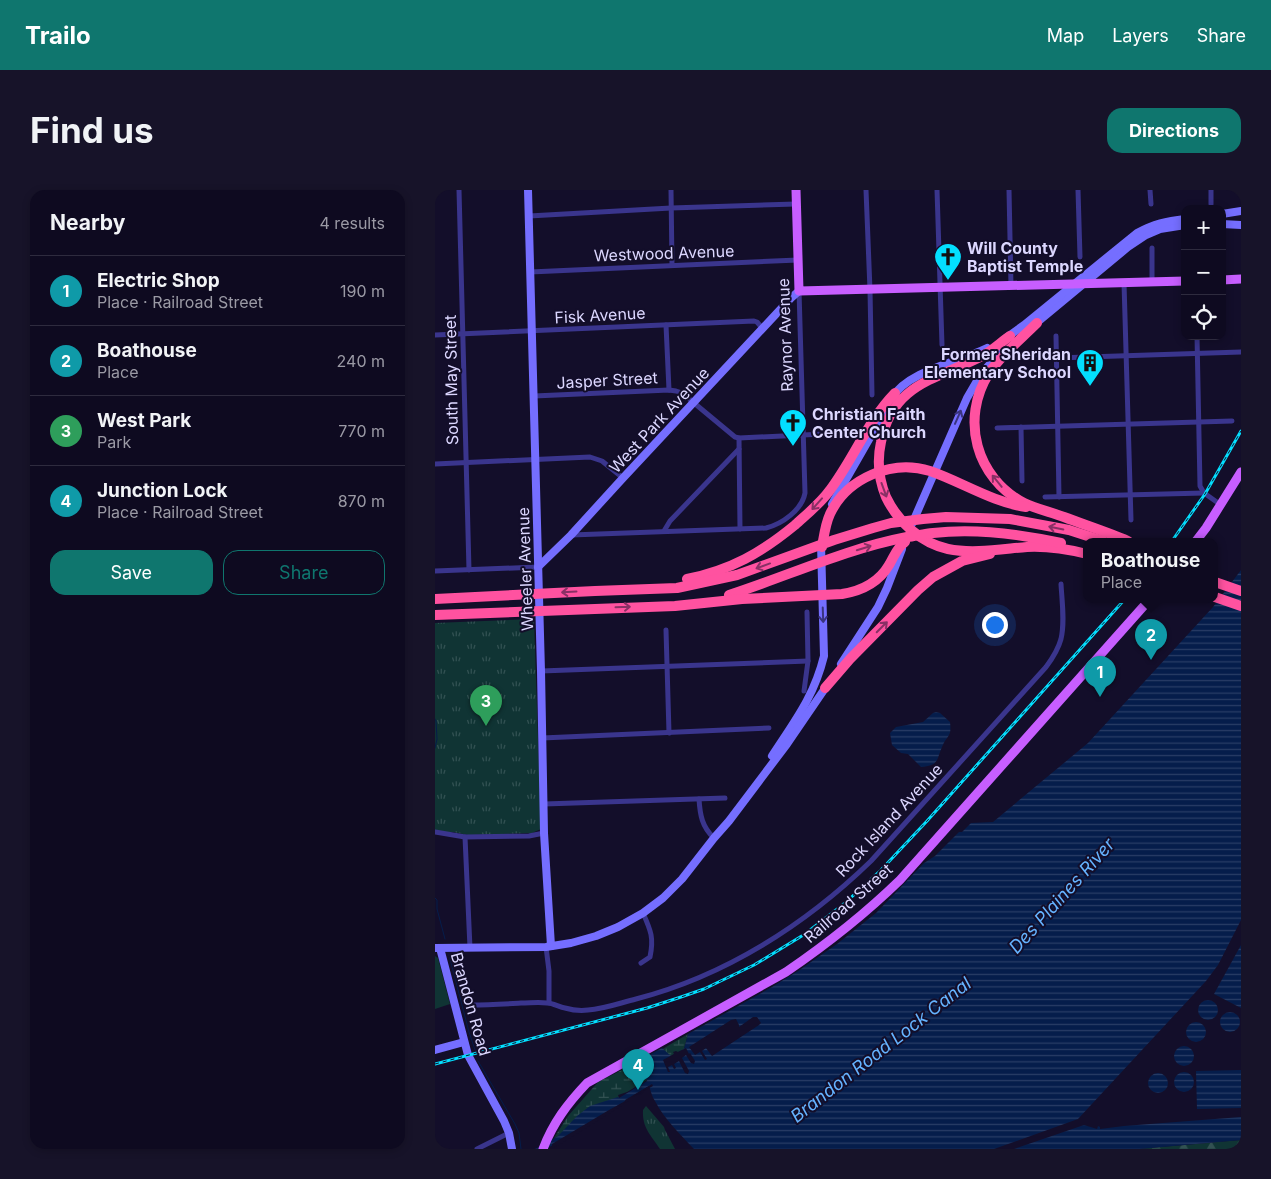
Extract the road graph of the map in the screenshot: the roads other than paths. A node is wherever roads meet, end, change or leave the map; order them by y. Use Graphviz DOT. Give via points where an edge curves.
graph roads {
  1 [pos="459,190"];
  2 [pos="528,190"];
  3 [pos="671,190"];
  4 [pos="796,190"];
  5 [pos="866,190"];
  6 [pos="937,190"];
  7 [pos="1009,190"];
  8 [pos="1078,190"];
  9 [pos="1150,190"];
  10 [pos="1211,190"];
  11 [pos="796,204"];
  12 [pos="1151,204"];
  13 [pos="1211,204"];
  14 [pos="671,208"];
  15 [pos="1241,211"];
  16 [pos="1226,215"];
  17 [pos="529,216"];
  18 [pos="1226,216"];
  19 [pos="1241,216"];
  20 [pos="1181,221"];
  21 [pos="1181,222"];
  22 [pos="1226,224"];
  23 [pos="1241,224"];
  24 [pos="1152,248"];
  25 [pos="1080,257"];
  26 [pos="798,260"];
  27 [pos="672,265"];
  28 [pos="530,272"];
  29 [pos="1241,279"];
  30 [pos="1226,280"];
  31 [pos="1181,281"];
  32 [pos="1124,282"];
  33 [pos="1152,282"];
  34 [pos="1011,286"];
  35 [pos="940,288"];
  36 [pos="870,290"];
  37 [pos="799,292"];
  38 [pos="1037,323"];
  39 [pos="667,325"];
  40 [pos="763,329"];
  41 [pos="532,331"];
  42 [pos="462,334"];
  43 [pos="435,335"];
  44 [pos="1009,336"];
  45 [pos="1056,336"];
  46 [pos="1197,340"];
  47 [pos="942,344"];
  48 [pos="1241,352"];
  49 [pos="1198,353"];
  50 [pos="1025,355"];
  51 [pos="1056,356"];
  52 [pos="1127,356"];
  53 [pos="669,390"];
  54 [pos="895,393"];
  55 [pos="872,395"];
  56 [pos="534,396"];
  57 [pos="693,403"];
  58 [pos="1232,421"];
  59 [pos="1199,422"];
  60 [pos="1128,424"];
  61 [pos="1057,426"];
  62 [pos="1021,427"];
  63 [pos="997,428"];
  64 [pos="844,433"];
  65 [pos="803,434"];
  66 [pos="739,438"];
  67 [pos="739,449"];
  68 [pos="536,460"];
  69 [pos="466,463"];
  70 [pos="435,464"];
  71 [pos="1241,472"];
  72 [pos="623,478"];
  73 [pos="1021,481"];
  74 [pos="1203,493"];
  75 [pos="1130,495"];
  76 [pos="1045,497"];
  77 [pos="1059,497"];
  78 [pos="1221,505"];
  79 [pos="1037,508"];
  80 [pos="1131,520"];
  81 [pos="740,529"];
  82 [pos="664,531"];
  83 [pos="571,535"];
  84 [pos="1094,538"];
  85 [pos="1120,538"];
  86 [pos="1198,538"];
  87 [pos="900,541"];
  88 [pos="1029,547"];
  89 [pos="821,550"];
  90 [pos="1083,552"];
  91 [pos="1083,552"];
  92 [pos="538,567"];
  93 [pos="469,570"];
  94 [pos="435,571"];
  95 [pos="1218,583"];
  96 [pos="1061,584"];
  97 [pos="595,590"];
  98 [pos="1241,591"];
  99 [pos="1218,598"];
  100 [pos="435,599"];
  101 [pos="712,601"];
  102 [pos="1146,603"];
  103 [pos="1241,606"];
  104 [pos="807,612"];
  105 [pos="435,615"];
  106 [pos="666,630"];
  107 [pos="807,661"];
  108 [pos="667,666"];
  109 [pos="541,671"];
  110 [pos="825,688"];
  111 [pos="804,691"];
  112 [pos="769,728"];
  113 [pos="669,733"];
  114 [pos="542,738"];
  115 [pos="725,798"];
  116 [pos="746,798"];
  117 [pos="699,799"];
  118 [pos="544,804"];
  119 [pos="435,832"];
  120 [pos="544,833"];
  121 [pos="465,837"];
  122 [pos="714,838"];
  123 [pos="643,913"];
  124 [pos="549,947"];
  125 [pos="438,948"];
  126 [pos="470,948"];
  127 [pos="641,963"];
  128 [pos="549,1002"];
  129 [pos="472,1005"];
  130 [pos="464,1042"];
  131 [pos="435,1050"];
  132 [pos="509,1133"];
  133 [pos="477,1149"];
  134 [pos="512,1149"];
  135 [pos="543,1149"];
  1 -- 42 [label="street, South May Street"];
  2 -- 17 [label="street, Wheeler Avenue"];
  3 -- 14 [label="street"];
  4 -- 11 [label="main road, Raynor Avenue"];
  5 -- 36 [label="street"];
  6 -- 35 [label="street"];
  7 -- 34 [label="street"];
  8 -- 25 [label="street"];
  9 -- 12 [label="street"];
  10 -- 13 [label="street"];
  11 -- 14 [label="street"];
  11 -- 26 [label="main road, Raynor Avenue"];
  14 -- 17 [label="street"];
  14 -- 27 [label="street"];
  15 -- 16 [label="street"];
  17 -- 28 [label="street, Wheeler Avenue"];
  18 -- 19 [label="street"];
  20 -- 44 [label="street" via="1152,225 1137,233"];
  21 -- 38 [label="street" via="1146,235"];
  22 -- 23 [label="street"];
  24 -- 33 [label="street"];
  26 -- 27 [label="street, Westwood Avenue"];
  26 -- 37 [label="main road, Raynor Avenue"];
  27 -- 28 [label="street, Westwood Avenue"];
  28 -- 41 [label="street, Wheeler Avenue"];
  29 -- 30 [label="main road"];
  31 -- 33 [label="main road"];
  32 -- 33 [label="main road"];
  32 -- 34 [label="main road"];
  32 -- 52 [label="street"];
  34 -- 35 [label="main road"];
  35 -- 36 [label="main road"];
  35 -- 47 [label="street"];
  36 -- 37 [label="main road"];
  36 -- 55 [label="street"];
  37 -- 40 [label="street, West Park Avenue"];
  37 -- 65 [label="street, Raynor Avenue"];
  79 -- 38 [label="highway, one-way" via="1001,487 986,468 978,450 975,430 975,412 984,382 1004,355"];
  87 -- 38 [label="street, one-way" via="981,374 1012,342"];
  39 -- 40 [label="street, Fisk Avenue" via="754,321"];
  39 -- 41 [label="street, Fisk Avenue"];
  39 -- 53 [label="street"];
  40 -- 57 [label="street, West Park Avenue"];
  41 -- 42 [label="street, Fisk Avenue"];
  41 -- 56 [label="street, Wheeler Avenue"];
  42 -- 43 [label="street, Fisk Avenue"];
  42 -- 69 [label="street, South May Street"];
  44 -- 54 [label="street" via="979,352 923,373"];
  44 -- 88 [label="highway, one-way" via="982,356 926,380 911,390 892,413 882,436 879,462 882,486 890,504 911,531 928,541 963,551"];
  45 -- 51 [label="street"];
  46 -- 49 [label="street"];
  48 -- 49 [label="street"];
  49 -- 52 [label="street"];
  49 -- 59 [label="street"];
  50 -- 51 [label="street"];
  51 -- 52 [label="street"];
  51 -- 61 [label="street"];
  52 -- 60 [label="street"];
  53 -- 56 [label="street, Jasper Street"];
  53 -- 57 [label="street, Jasper Street" via="682,393"];
  54 -- 89 [label="street" via="828,512"];
  54 -- 97 [label="highway, one-way" via="874,418 830,491 769,545 725,568 695,577 665,584"];
  56 -- 68 [label="street, Wheeler Avenue"];
  57 -- 66 [label="street, Jasper Street"];
  57 -- 72 [label="street, West Park Avenue"];
  58 -- 59 [label="street"];
  59 -- 60 [label="street"];
  59 -- 74 [label="street" via="1200,486"];
  60 -- 61 [label="street"];
  60 -- 75 [label="street"];
  61 -- 62 [label="street"];
  61 -- 77 [label="street"];
  62 -- 63 [label="street"];
  62 -- 73 [label="street"];
  64 -- 65 [label="street"];
  65 -- 66 [label="street"];
  65 -- 81 [label="street, Raynor Avenue" via="804,500 774,526"];
  66 -- 67 [label="street"];
  67 -- 81 [label="street"];
  67 -- 82 [label="street"];
  68 -- 69 [label="street"];
  68 -- 72 [label="street" via="590,457 602,461"];
  68 -- 92 [label="street, Wheeler Avenue"];
  69 -- 70 [label="street"];
  69 -- 93 [label="street, South May Street"];
  71 -- 78 [label="main road"];
  72 -- 83 [label="street, West Park Avenue"];
  74 -- 75 [label="street"];
  74 -- 78 [label="street"];
  75 -- 77 [label="street"];
  75 -- 80 [label="street"];
  76 -- 77 [label="street"];
  78 -- 86 [label="main road"];
  79 -- 85 [label="highway"];
  79 -- 89 [label="highway" via="1012,504 930,471 890,469 868,476 835,506 826,525"];
  81 -- 82 [label="street"];
  82 -- 83 [label="street"];
  83 -- 92 [label="street, West Park Avenue"];
  84 -- 97 [label="highway, one-way" via="1010,519 923,519 891,523 737,575 677,588"];
  87 -- 91 [label="highway" via="953,531 1010,534 1063,544"];
  101 -- 87 [label="highway, one-way" via="833,558"];
  87 -- 101 [label="highway" via="889,567 868,586 849,593"];
  87 -- 110 [label="street" via="887,588 878,607"];
  88 -- 90 [label="highway"];
  110 -- 88 [label="highway, one-way" via="933,577 962,562"];
  89 -- 116 [label="street, one-way" via="824,656 820,672 809,699"];
  92 -- 93 [label="street"];
  92 -- 109 [label="street, Wheeler Avenue"];
  93 -- 94 [label="street"];
  95 -- 98 [label="highway"];
  96 -- 128 [label="street, Rock Island Avenue" via="1063,624 1054,656 847,884 770,941 688,983 589,1010 564,1008"];
  97 -- 100 [label="highway, one-way"];
  99 -- 103 [label="highway"];
  105 -- 101 [label="highway, one-way" via="675,606"];
  102 -- 135 [label="main road, Railroad Street" via="900,880 861,917 786,972 587,1084 556,1120"];
  104 -- 107 [label="street"];
  106 -- 108 [label="street"];
  107 -- 108 [label="street"];
  107 -- 111 [label="street"];
  108 -- 109 [label="street"];
  108 -- 113 [label="street"];
  109 -- 114 [label="street, Wheeler Avenue"];
  110 -- 116 [label="street"];
  112 -- 113 [label="street"];
  113 -- 114 [label="street"];
  114 -- 118 [label="street, Wheeler Avenue"];
  115 -- 117 [label="street"];
  116 -- 122 [label="street"];
  117 -- 118 [label="street"];
  117 -- 122 [label="street" via="704,826"];
  118 -- 120 [label="street, Wheeler Avenue"];
  119 -- 121 [label="street"];
  120 -- 121 [label="street"];
  120 -- 124 [label="street, Wheeler Avenue"];
  121 -- 126 [label="street"];
  122 -- 123 [label="street" via="682,879"];
  123 -- 124 [label="street" via="596,936"];
  123 -- 127 [label="street" via="653,942 650,957"];
  124 -- 126 [label="street"];
  124 -- 128 [label="street, Wheeler Avenue"];
  125 -- 126 [label="street"];
  125 -- 130 [label="street, Brandon Road"];
  128 -- 129 [label="street, Rock Island Avenue"];
  130 -- 131 [label="street"];
  130 -- 132 [label="street, Brandon Road"];
  132 -- 133 [label="street"];
  132 -- 134 [label="street, Brandon Road"];
}
